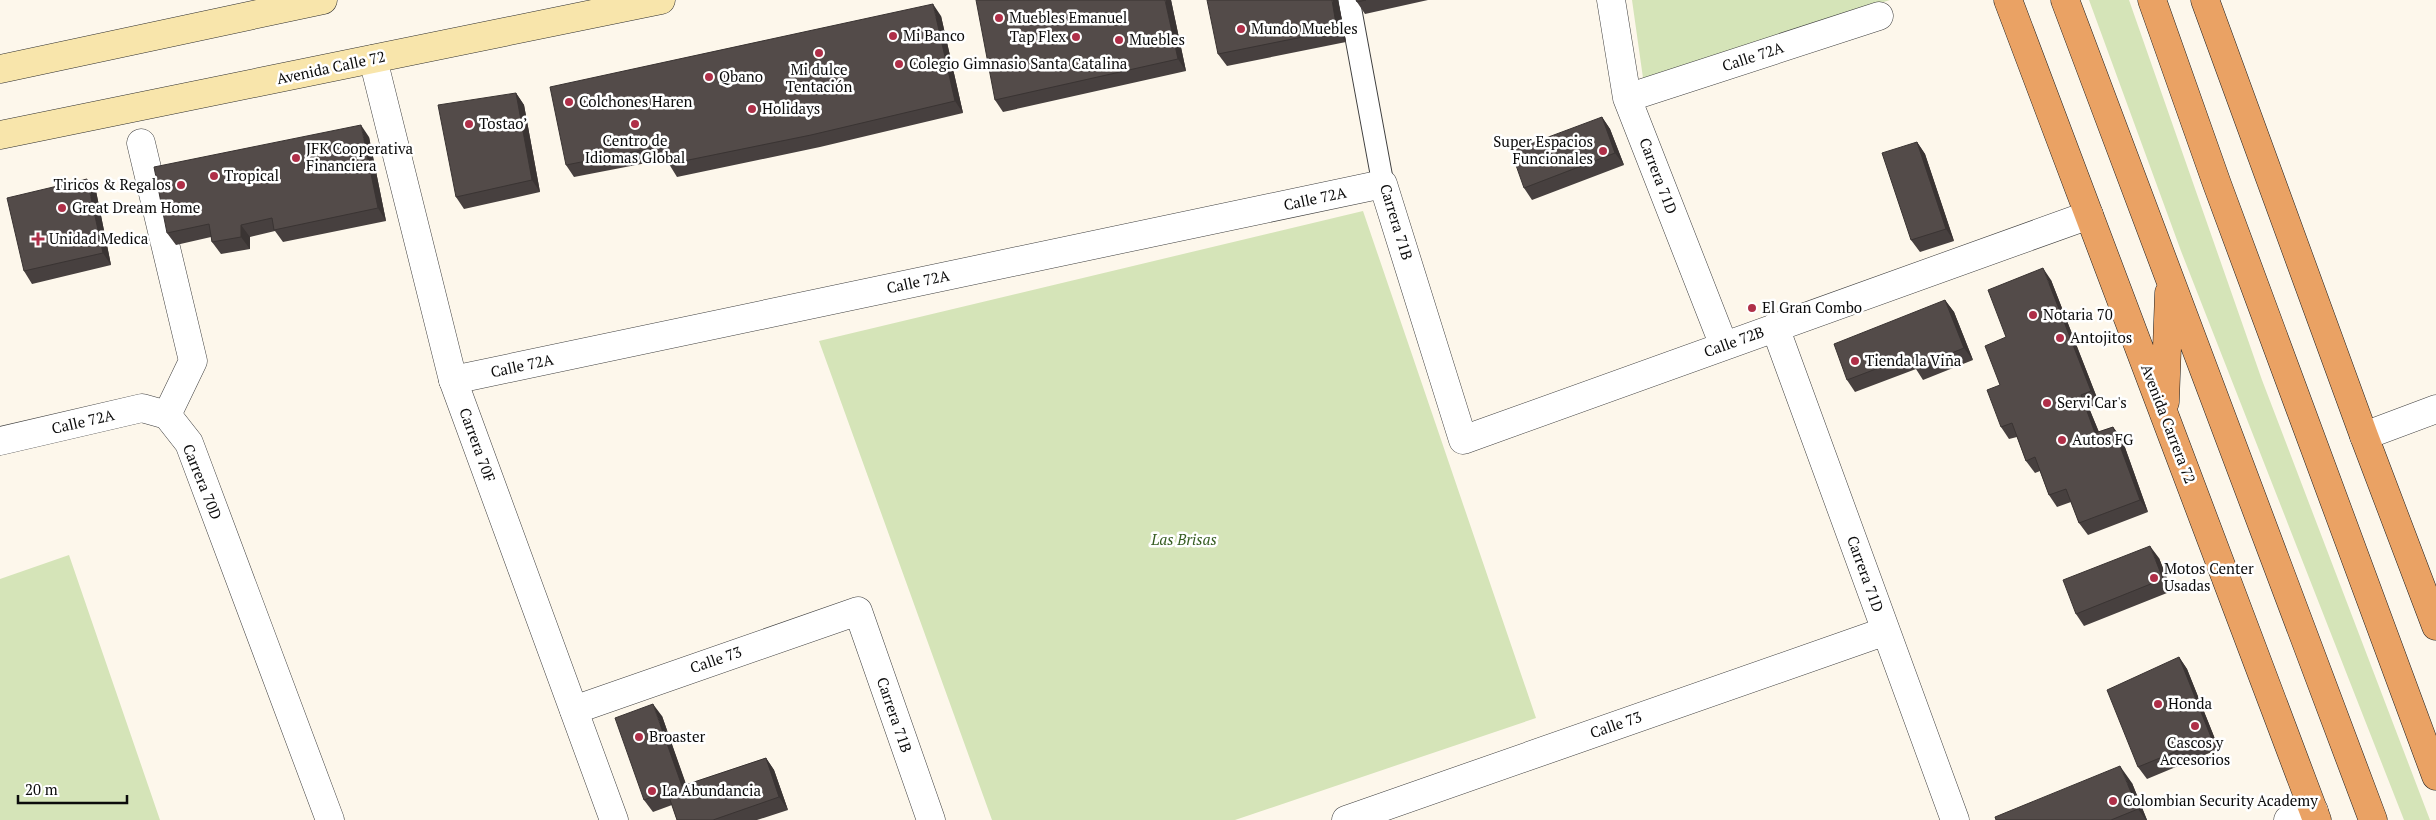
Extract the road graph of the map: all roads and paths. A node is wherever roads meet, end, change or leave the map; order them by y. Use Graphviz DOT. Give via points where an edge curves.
graph roads {
  1 [pos="323,0"];
  2 [pos="661,0"];
  3 [pos="1349,0"];
  4 [pos="1611,0"];
  5 [pos="2008,0"];
  6 [pos="2065,0"];
  7 [pos="2152,0"];
  8 [pos="2205,0"];
  9 [pos="1879,16"];
  10 [pos="373,59"];
  11 [pos="0,69"];
  12 [pos="1627,98"];
  13 [pos="0,135"];
  14 [pos="141,143"];
  15 [pos="1383,184"];
  16 [pos="2089,214"];
  17 [pos="2169,278"];
  18 [pos="1775,327"];
  19 [pos="1724,346"];
  20 [pos="453,380"];
  21 [pos="2436,409"];
  22 [pos="167,415"];
  23 [pos="2165,415"];
  24 [pos="2364,436"];
  25 [pos="1463,440"];
  26 [pos="0,441"];
  27 [pos="858,611"];
  28 [pos="2436,626"];
  29 [pos="1886,631"];
  30 [pos="574,710"];
  31 [pos="2436,776"];
  32 [pos="2316,815"];
  33 [pos="330,820"];
  34 [pos="614,820"];
  35 [pos="931,820"];
  36 [pos="1346,820"];
  37 [pos="1955,820"];
  38 [pos="2288,820"];
  39 [pos="2373,820"];
  1 -- 11 [label="main road"];
  2 -- 10 [label="main road, Avenida Calle 72"];
  3 -- 15 [label="lane, Carrera 71B"];
  4 -- 12 [label="street, Carrera 71D"];
  5 -- 16 [label="highway, Avenida Carrera 72"];
  6 -- 17 [label="highway"];
  7 -- 31 [label="highway"];
  8 -- 24 [label="highway"];
  9 -- 12 [label="street, Calle 72A"];
  10 -- 13 [label="main road, Avenida Calle 72"];
  10 -- 20 [label="street, Carrera 70F"];
  12 -- 19 [label="street, Carrera 71D"];
  14 -- 22 [label="street" via="193,361"];
  15 -- 20 [label="street, Calle 72A"];
  15 -- 25 [label="street, Carrera 71B"];
  16 -- 18 [label="street, Calle 72B"];
  16 -- 23 [label="highway, Avenida Carrera 72"];
  17 -- 23 [label="highway"];
  17 -- 39 [label="highway"];
  18 -- 19 [label="street, Calle 72B"];
  18 -- 29 [label="street, Carrera 71D"];
  19 -- 25 [label="street, Calle 72B"];
  20 -- 30 [label="street, Carrera 70F"];
  21 -- 24 [label="street"];
  22 -- 26 [label="street, Calle 72A" via="142,408"];
  22 -- 33 [label="street, Carrera 70D" via="189,443"];
  23 -- 32 [label="highway, Avenida Carrera 72"];
  24 -- 28 [label="highway"];
  27 -- 30 [label="street, Calle 73"];
  27 -- 35 [label="street, Carrera 71B"];
  29 -- 36 [label="street, Calle 73"];
  29 -- 37 [label="street, Carrera 71D"];
  30 -- 34 [label="street, Carrera 70F"];
  32 -- 38 [label="street"];
}
